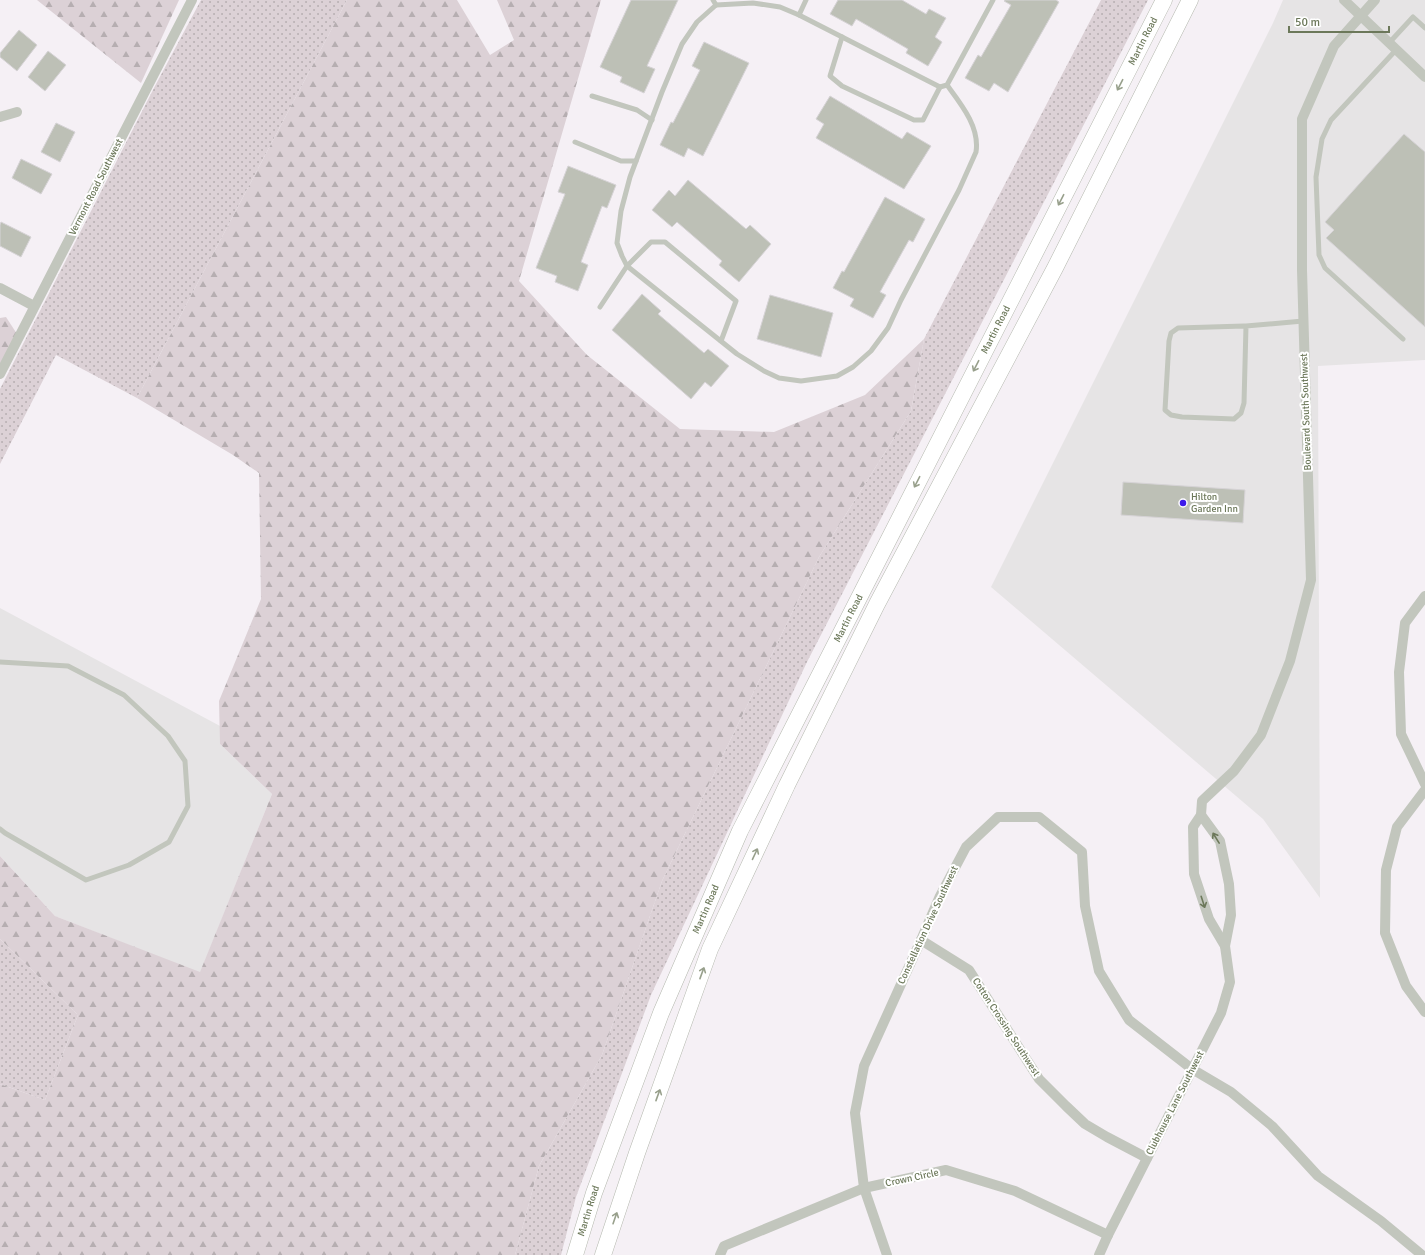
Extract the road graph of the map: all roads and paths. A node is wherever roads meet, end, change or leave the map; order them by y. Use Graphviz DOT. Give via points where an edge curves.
graph roads {
  1 [pos="192,0"];
  2 [pos="713,0"];
  3 [pos="806,0"];
  4 [pos="993,0"];
  5 [pos="1164,0"];
  6 [pos="1190,0"];
  7 [pos="1344,0"];
  8 [pos="1375,0"];
  9 [pos="716,5"];
  10 [pos="799,15"];
  11 [pos="1360,16"];
  12 [pos="1425,28"];
  13 [pos="842,37"];
  14 [pos="1393,47"];
  15 [pos="1425,77"];
  16 [pos="947,85"];
  17 [pos="940,87"];
  18 [pos="592,96"];
  19 [pos="17,112"];
  20 [pos="0,117"];
  21 [pos="652,120"];
  22 [pos="575,142"];
  23 [pos="636,161"];
  24 [pos="627,266"];
  25 [pos="0,288"];
  26 [pos="34,306"];
  27 [pos="600,307"];
  28 [pos="1303,321"];
  29 [pos="1246,326"];
  30 [pos="1403,339"];
  31 [pos="721,341"];
  32 [pos="0,374"];
  33 [pos="1425,596"];
  34 [pos="0,662"];
  35 [pos="1425,784"];
  36 [pos="1425,790"];
  37 [pos="1201,815"];
  38 [pos="0,829"];
  39 [pos="1193,865"];
  40 [pos="921,940"];
  41 [pos="1225,946"];
  42 [pos="1425,1012"];
  43 [pos="1192,1070"];
  44 [pos="1147,1158"];
  45 [pos="864,1188"];
  46 [pos="1108,1235"];
  47 [pos="575,1255"];
  48 [pos="603,1255"];
  49 [pos="720,1255"];
  50 [pos="887,1255"];
  51 [pos="1099,1255"];
  52 [pos="1422,1255"];
  1 -- 26 [label="street, Vermont Road Southwest"];
  2 -- 9 [label="lane"];
  3 -- 10 [label="lane"];
  4 -- 16 [label="lane"];
  5 -- 47 [label="main road, Martin Road, one-way" via="740,831 661,1013 594,1193"];
  48 -- 6 [label="main road, Martin Road, one-way" via="710,949 787,785 878,604 1055,268"];
  7 -- 11 [label="street"];
  8 -- 11 [label="street, Boulevard South Southwest"];
  9 -- 10 [label="lane" via="753,3 780,7"];
  9 -- 21 [label="lane" via="697,22 682,44"];
  10 -- 13 [label="lane"];
  11 -- 14 [label="street"];
  11 -- 28 [label="street, Boulevard South Southwest" via="1334,46 1302,119"];
  12 -- 14 [label="lane" via="1413,17"];
  13 -- 17 [label="lane"];
  13 -- 17 [label="lane" via="830,76 842,86 919,121 923,120"];
  14 -- 15 [label="street"];
  14 -- 30 [label="lane" via="1331,120 1322,139 1316,177 1319,255 1325,268"];
  16 -- 17 [label="lane"];
  16 -- 31 [label="lane" via="964,108 974,128 976,152 888,328 871,351 853,367 837,376 801,381 779,378 764,371"];
  18 -- 21 [label="lane" via="637,110"];
  19 -- 20 [label="street"];
  21 -- 23 [label="lane"];
  22 -- 23 [label="lane" via="621,161"];
  23 -- 24 [label="lane" via="621,211 616,243"];
  24 -- 27 [label="lane"];
  24 -- 31 [label="lane"];
  24 -- 31 [label="lane" via="651,242 665,242 736,301"];
  25 -- 26 [label="street"];
  26 -- 32 [label="street, Vermont Road Southwest"];
  28 -- 29 [label="lane"];
  28 -- 37 [label="street, Boulevard South Southwest" via="1311,580 1290,661 1261,735 1234,771 1202,801"];
  29 -- 29 [label="lane" via="1178,328 1171,333 1165,410 1171,415 1182,417 1234,419 1241,413 1244,403"];
  33 -- 35 [label="street" via="1405,623 1399,672 1401,734"];
  34 -- 38 [label="lane" via="68,666 124,695 168,736 185,761 188,806 169,842 129,865 86,880"];
  36 -- 42 [label="street" via="1397,827 1386,870 1385,933 1406,986"];
  37 -- 39 [label="street, Boulevard South Southwest" via="1193,827"];
  41 -- 37 [label="street, Clubhouse Lane Southwest, one-way" via="1232,915 1229,884 1220,841"];
  39 -- 41 [label="street, Clubhouse Lane Southwest, one-way" via="1209,919"];
  40 -- 43 [label="street, Constellation Drive Southwest" via="940,896 966,847 998,817 1038,817 1082,852 1085,906 1099,971 1129,1020"];
  40 -- 44 [label="street, Cotton Crossing Southwest" via="969,970 1039,1079 1066,1106 1085,1124"];
  40 -- 45 [label="street, Constellation Drive Southwest" via="864,1066 855,1113"];
  41 -- 43 [label="street, Clubhouse Lane Southwest" via="1230,982 1221,1013"];
  43 -- 44 [label="street, Clubhouse Lane Southwest"];
  43 -- 52 [label="street, Constellation Drive Southwest" via="1232,1092 1272,1126 1318,1176 1381,1221"];
  44 -- 46 [label="street, Clubhouse Lane Southwest"];
  45 -- 46 [label="street, Crown Circle" via="946,1170 1015,1191"];
  45 -- 49 [label="street, Crown Circle" via="724,1246"];
  45 -- 50 [label="street, Constellation Drive Southwest"];
  46 -- 51 [label="street, Clubhouse Lane Southwest"];
}
